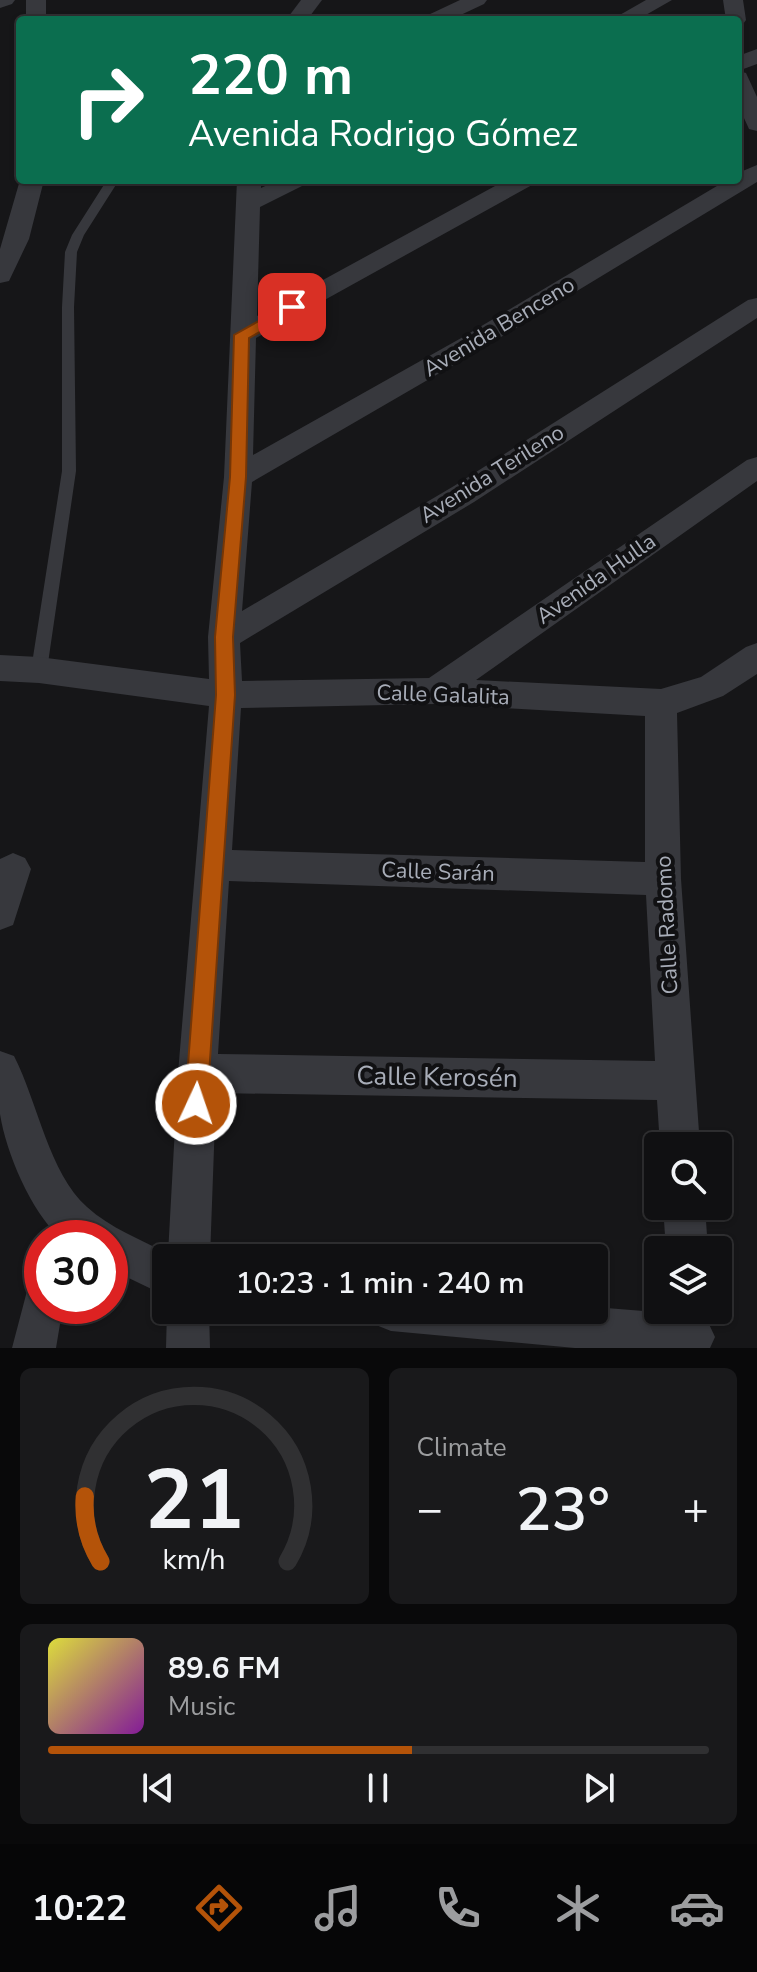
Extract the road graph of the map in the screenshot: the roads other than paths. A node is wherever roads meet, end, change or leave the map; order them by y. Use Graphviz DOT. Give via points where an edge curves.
graph roads {
  1 [pos="312,0"];
  2 [pos="477,0"];
  3 [pos="662,0"];
  4 [pos="299,16"];
  5 [pos="442,16"];
  6 [pos="629,16"];
  7 [pos="742,88"];
  8 [pos="757,124"];
  9 [pos="30,184"];
  10 [pos="110,184"];
  11 [pos="279,184"];
  12 [pos="517,184"];
  13 [pos="737,184"];
  14 [pos="250,191"];
  15 [pos="9,239"];
  16 [pos="0,275"];
  17 [pos="757,306"];
  18 [pos="242,335"];
  19 [pos="757,467"];
  20 [pos="238,477"];
  21 [pos="224,637"];
  22 [pos="757,656"];
  23 [pos="0,668"];
  24 [pos="39,670"];
  25 [pos="435,691"];
  26 [pos="226,695"];
  27 [pos="661,703"];
  28 [pos="213,865"];
  29 [pos="13,869"];
  30 [pos="663,879"];
  31 [pos="0,913"];
  32 [pos="0,1070"];
  33 [pos="197,1073"];
  34 [pos="676,1081"];
  35 [pos="679,1132"];
  36 [pos="66,1220"];
  37 [pos="190,1244"];
  38 [pos="128,1255"];
  39 [pos="152,1268"];
  40 [pos="39,1324"];
  41 [pos="188,1324"];
  42 [pos="583,1324"];
  43 [pos="692,1332"];
  44 [pos="34,1348"];
  45 [pos="188,1348"];
  1 -- 4 [label="street"];
  2 -- 5 [label="street"];
  3 -- 6 [label="street"];
  7 -- 8 [label="street"];
  9 -- 15 [label="street"];
  10 -- 24 [label="lane" via="71,252 69,471"];
  11 -- 14 [label="street"];
  12 -- 18 [label="street"];
  13 -- 20 [label="street, Avenida Benceno"];
  14 -- 18 [label="street"];
  15 -- 16 [label="street"];
  17 -- 21 [label="street, Avenida Terileno" via="464,494"];
  18 -- 20 [label="street"];
  19 -- 25 [label="street, Avenida Hulla"];
  20 -- 21 [label="street"];
  21 -- 26 [label="street"];
  22 -- 27 [label="street, Calle Galalita" via="713,689"];
  23 -- 24 [label="street, Calle Galalita"];
  24 -- 26 [label="street, Calle Galalita"];
  25 -- 26 [label="street, Calle Galalita"];
  25 -- 27 [label="street, Calle Galalita"];
  26 -- 28 [label="street"];
  27 -- 30 [label="street, Calle Radomo"];
  28 -- 30 [label="street, Calle Sarán"];
  28 -- 33 [label="street"];
  29 -- 31 [label="street"];
  30 -- 34 [label="street, Calle Radomo"];
  32 -- 36 [label="street" via="37,1171"];
  33 -- 34 [label="street, Calle Kerosén"];
  33 -- 37 [label="street"];
  34 -- 35 [label="street, Calle Radomo"];
  38 -- 39 [label="street"];
  40 -- 44 [label="street"];
  41 -- 45 [label="street"];
  42 -- 43 [label="street"];
}
